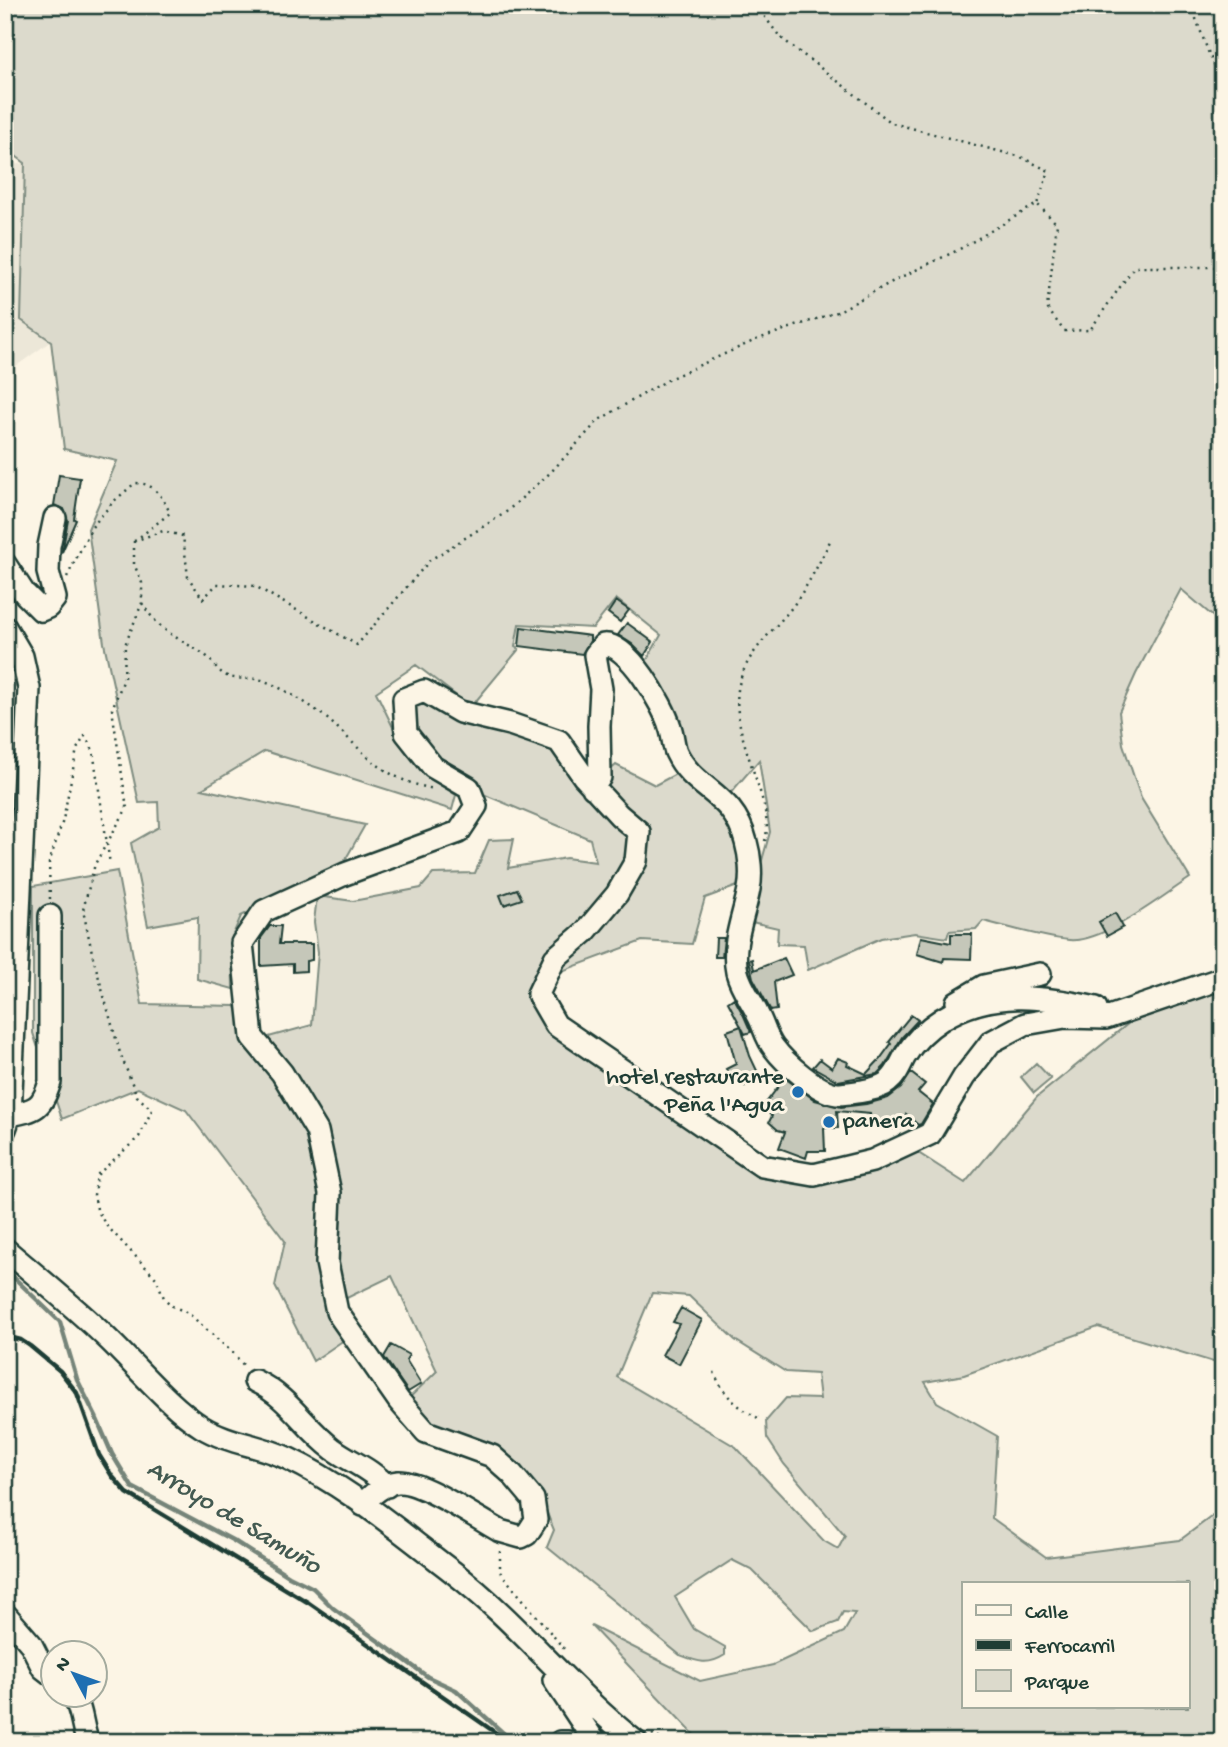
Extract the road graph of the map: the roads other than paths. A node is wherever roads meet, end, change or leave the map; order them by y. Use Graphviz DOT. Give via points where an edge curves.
graph roads {
  1 [pos="55,518"];
  2 [pos="5,564"];
  3 [pos="5,627"];
  4 [pos="593,788"];
  5 [pos="12,888"];
  6 [pos="50,916"];
  7 [pos="1040,975"];
  8 [pos="1223,978"];
  9 [pos="1112,1016"];
  10 [pos="942,1019"];
  11 [pos="8,1122"];
  12 [pos="5,1249"];
  13 [pos="255,1381"];
  14 [pos="387,1486"];
  15 [pos="363,1505"];
  16 [pos="5,1614"];
  17 [pos="38,1658"];
  18 [pos="563,1663"];
  19 [pos="80,1708"];
  20 [pos="641,1736"];
  21 [pos="88,1742"];
  22 [pos="560,1742"];
  23 [pos="568,1742"];
  24 [pos="595,1742"];
  1 -- 2 [label="street" via="48,572 55,598 48,607 39,610"];
  3 -- 5 [label="street" via="22,656 29,688"];
  4 -- 9 [label="street" via="639,832 636,861 617,894 555,958 538,994 556,1025 762,1166 814,1175 872,1161 930,1134 991,1042 1025,1024"];
  4 -- 10 [label="street" via="600,777 601,689 595,655 608,644 624,653 656,698 682,763 738,817 746,842 750,887 736,946 737,971 775,1049 794,1070 828,1091 859,1091 888,1083 921,1037"];
  4 -- 14 [label="street" via="559,741 460,712 424,691 404,699 406,733 433,766 469,788 476,806 459,832 345,874 264,911 242,943 253,1037 282,1073 317,1131 330,1193 327,1263 337,1312 426,1432 492,1456 533,1499 536,1520 521,1537 500,1531 424,1488 399,1482"];
  5 -- 11 [label="street"];
  6 -- 11 [label="street" via="50,1082 41,1104"];
  7 -- 10 [label="street" via="973,990"];
  8 -- 9 [label="street"];
  9 -- 10 [label="street" via="1091,1007 1023,997 983,1001"];
  12 -- 15 [label="street" via="202,1427 286,1458 324,1477"];
  13 -- 14 [label="street" via="273,1389 332,1448 369,1469"];
  14 -- 15 [label="street"];
  15 -- 18 [label="street"];
  16 -- 17 [label="street"];
  18 -- 20 [label="street"];
  18 -- 24 [label="street" via="554,1681"];
  19 -- 21 [label="street"];
  22 -- 23 [label="street"];
}
